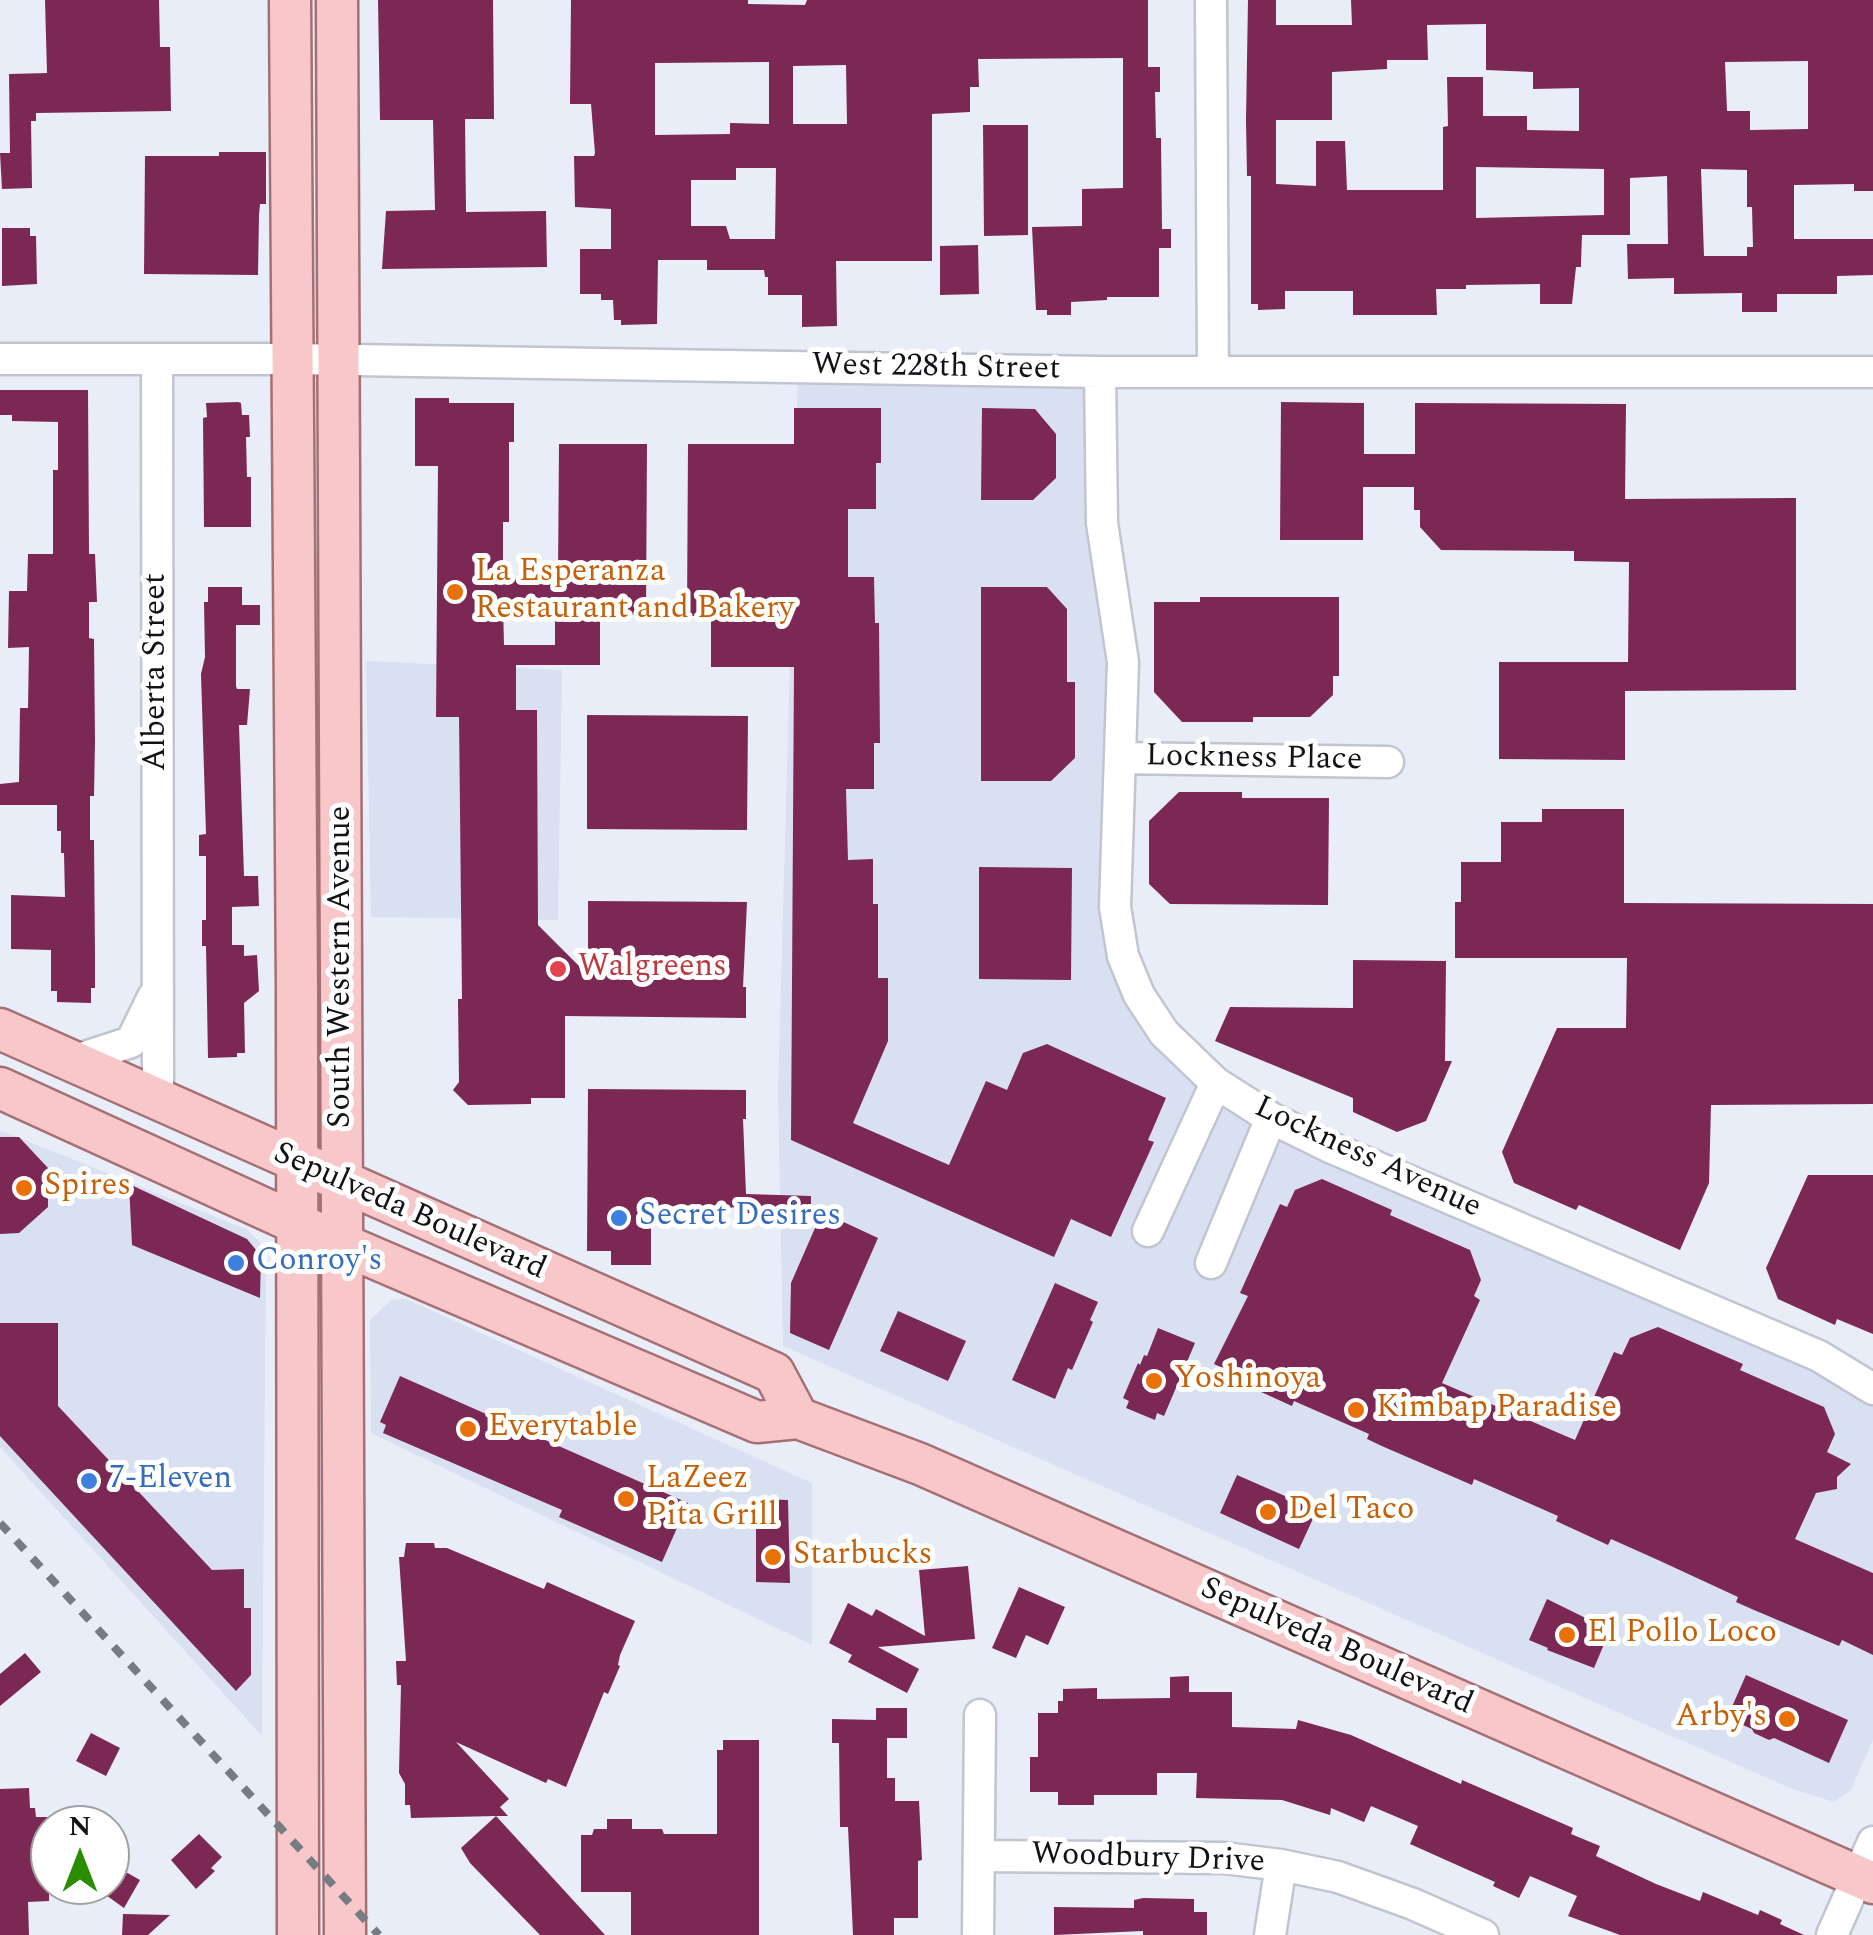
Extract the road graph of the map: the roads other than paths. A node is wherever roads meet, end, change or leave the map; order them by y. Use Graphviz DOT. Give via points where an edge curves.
graph roads {
  1 [pos="290,0"];
  2 [pos="337,0"];
  3 [pos="1211,0"];
  4 [pos="0,359"];
  5 [pos="157,360"];
  6 [pos="291,360"];
  7 [pos="339,361"];
  8 [pos="1100,372"];
  9 [pos="1213,372"];
  10 [pos="1873,372"];
  11 [pos="293,512"];
  12 [pos="342,651"];
  13 [pos="1120,758"];
  14 [pos="1388,762"];
  15 [pos="158,984"];
  16 [pos="0,1029"];
  17 [pos="70,1062"];
  18 [pos="1216,1083"];
  19 [pos="0,1088"];
  20 [pos="158,1102"];
  21 [pos="1271,1118"];
  22 [pos="298,1163"];
  23 [pos="344,1184"];
  24 [pos="297,1222"];
  25 [pos="1148,1231"];
  26 [pos="344,1244"];
  27 [pos="1210,1262"];
  28 [pos="1873,1389"];
  29 [pos="798,1418"];
  30 [pos="980,1716"];
  31 [pos="981,1856"];
  32 [pos="1281,1865"];
  33 [pos="1868,1867"];
  34 [pos="298,1935"];
  35 [pos="345,1935"];
  36 [pos="978,1935"];
  37 [pos="1270,1935"];
  38 [pos="1483,1935"];
  39 [pos="1832,1935"];
  1 -- 6 [label="main road, South Western Avenue"];
  2 -- 7 [label="main road, South Western Avenue"];
  3 -- 9 [label="street"];
  4 -- 5 [label="street, West 228th Street"];
  5 -- 6 [label="street, West 228th Street"];
  5 -- 15 [label="street, Alberta Street"];
  6 -- 7 [label="street, West 228th Street"];
  6 -- 11 [label="main road, South Western Avenue"];
  7 -- 8 [label="street, West 228th Street"];
  7 -- 12 [label="main road, South Western Avenue"];
  8 -- 9 [label="street, West 228th Street"];
  8 -- 13 [label="street, Lockness Avenue" via="1102,523 1123,662"];
  9 -- 10 [label="street, West 228th Street"];
  11 -- 12 [label="main road" via="317,559 316,638 325,651"];
  11 -- 22 [label="main road, South Western Avenue"];
  12 -- 23 [label="main road, South Western Avenue"];
  13 -- 14 [label="street, Lockness Place"];
  13 -- 18 [label="street, Lockness Avenue" via="1115,908 1123,956 1164,1033"];
  15 -- 17 [label="street, Alberta Street" via="130,1042"];
  15 -- 20 [label="street, Alberta Street"];
  16 -- 17 [label="main road, Sepulveda Boulevard"];
  17 -- 20 [label="main road, Sepulveda Boulevard"];
  18 -- 21 [label="street, Lockness Avenue"];
  18 -- 25 [label="street"];
  19 -- 24 [label="main road, Sepulveda Boulevard"];
  20 -- 22 [label="main road, Sepulveda Boulevard"];
  21 -- 27 [label="street"];
  21 -- 28 [label="street, Lockness Avenue" via="1819,1356"];
  22 -- 23 [label="main road, Sepulveda Boulevard"];
  22 -- 24 [label="main road, South Western Avenue"];
  23 -- 26 [label="main road, South Western Avenue"];
  23 -- 29 [label="main road, Sepulveda Boulevard" via="774,1373"];
  24 -- 26 [label="main road, Sepulveda Boulevard"];
  24 -- 34 [label="main road, South Western Avenue"];
  26 -- 29 [label="main road, Sepulveda Boulevard" via="757,1422"];
  26 -- 35 [label="main road, South Western Avenue"];
  29 -- 33 [label="main road, Sepulveda Boulevard"];
  30 -- 31 [label="street"];
  31 -- 32 [label="street, Woodbury Drive" via="1224,1858"];
  31 -- 36 [label="street"];
  32 -- 37 [label="street"];
  32 -- 38 [label="street, Woodbury Drive" via="1338,1877"];
  33 -- 39 [label="street"];
}
